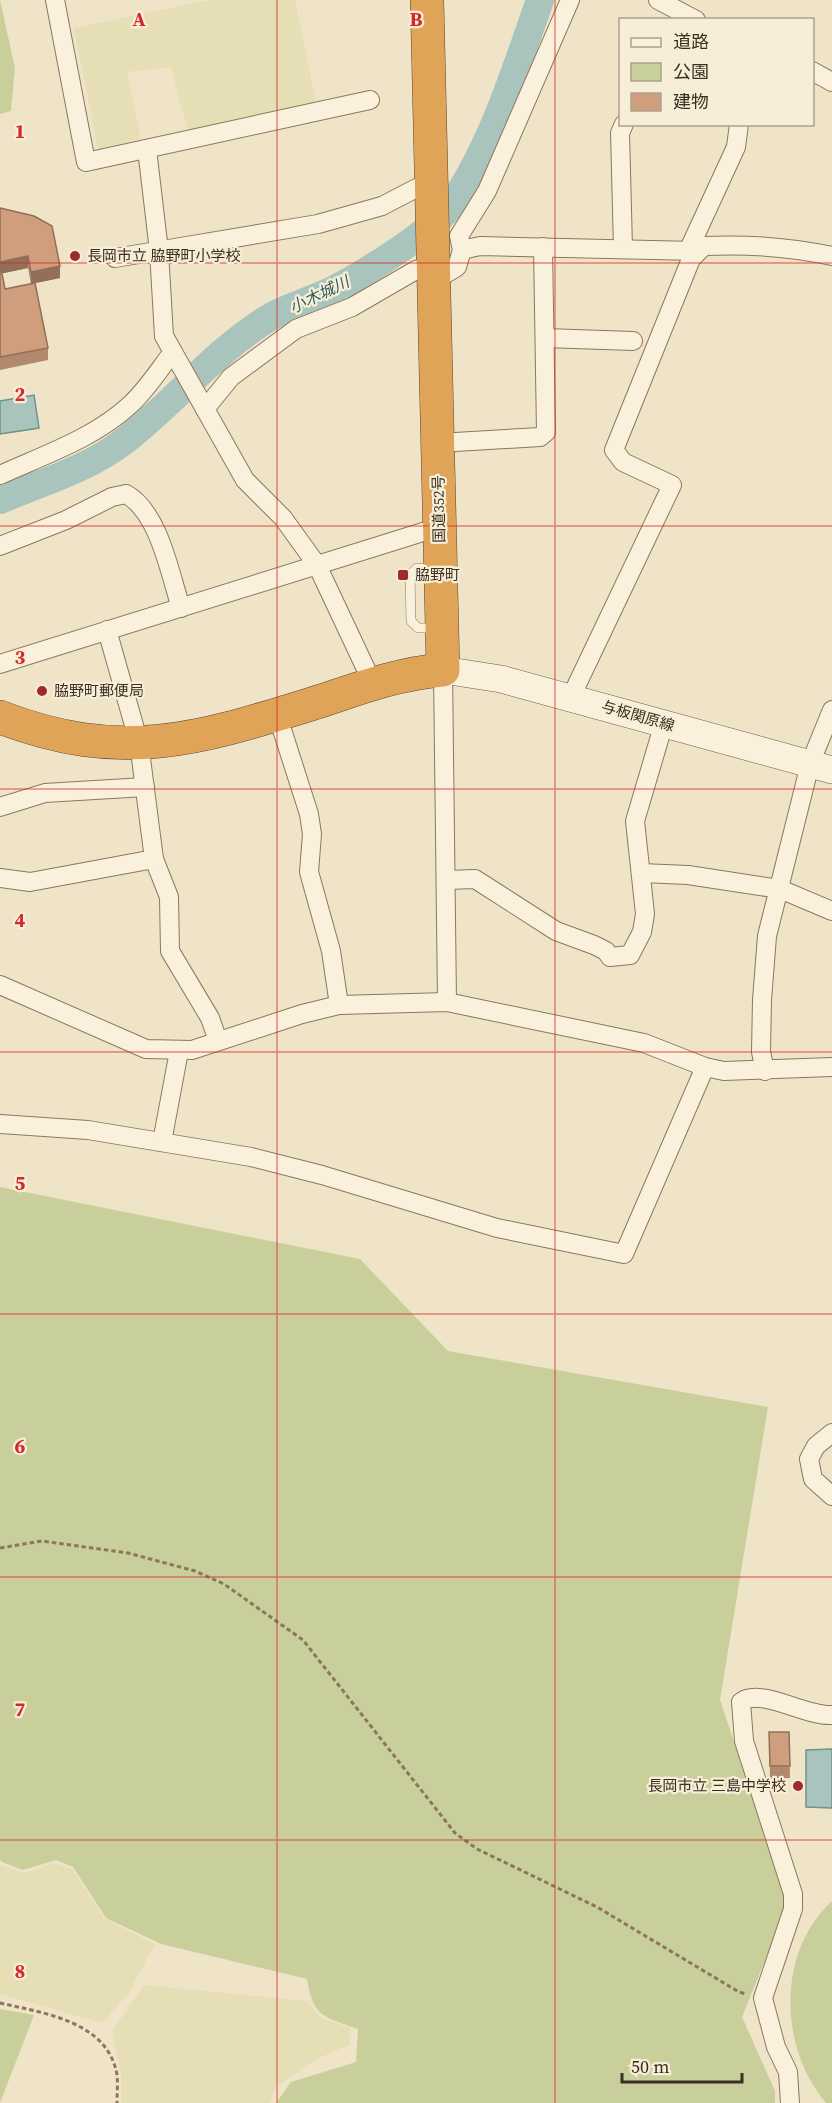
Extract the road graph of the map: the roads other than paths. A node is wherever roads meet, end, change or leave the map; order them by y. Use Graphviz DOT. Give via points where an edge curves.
graph roads {
  1 [pos="55,0"];
  2 [pos="427,0"];
  3 [pos="570,0"];
  4 [pos="658,0"];
  5 [pos="674,14"];
  6 [pos="689,18"];
  7 [pos="814,72"];
  8 [pos="832,82"];
  9 [pos="370,100"];
  10 [pos="623,126"];
  11 [pos="739,126"];
  12 [pos="147,149"];
  13 [pos="432,187"];
  14 [pos="543,248"];
  15 [pos="623,248"];
  16 [pos="686,250"];
  17 [pos="159,251"];
  18 [pos="832,256"];
  19 [pos="115,258"];
  20 [pos="441,262"];
  21 [pos="545,338"];
  22 [pos="633,341"];
  23 [pos="174,355"];
  24 [pos="203,406"];
  25 [pos="438,443"];
  26 [pos="0,475"];
  27 [pos="439,526"];
  28 [pos="0,546"];
  29 [pos="317,565"];
  30 [pos="181,608"];
  31 [pos="107,630"];
  32 [pos="0,663"];
  33 [pos="443,670"];
  34 [pos="373,684"];
  35 [pos="572,697"];
  36 [pos="832,710"];
  37 [pos="277,714"];
  38 [pos="0,717"];
  39 [pos="664,723"];
  40 [pos="139,743"];
  41 [pos="821,767"];
  42 [pos="145,787"];
  43 [pos="0,807"];
  44 [pos="154,859"];
  45 [pos="641,873"];
  46 [pos="0,878"];
  47 [pos="446,880"];
  48 [pos="780,890"];
  49 [pos="832,911"];
  50 [pos="0,985"];
  51 [pos="447,1002"];
  52 [pos="339,1005"];
  53 [pos="218,1041"];
  54 [pos="178,1051"];
  55 [pos="832,1067"];
  56 [pos="705,1068"];
  57 [pos="765,1071"];
  58 [pos="0,1124"];
  59 [pos="162,1142"];
  60 [pos="832,1433"];
  61 [pos="832,1496"];
  62 [pos="832,1715"];
  63 [pos="790,2103"];
  1 -- 12 [label="street" via="87,162"];
  2 -- 13 [label="highway, 国道352号"];
  3 -- 20 [label="street" via="487,191"];
  4 -- 5 [label="street"];
  5 -- 6 [label="street"];
  7 -- 8 [label="street"];
  9 -- 12 [label="street"];
  10 -- 15 [label="street" via="620,133"];
  11 -- 16 [label="street" via="736,147"];
  12 -- 17 [label="street"];
  13 -- 17 [label="street" via="318,224"];
  13 -- 20 [label="highway, 国道352号"];
  14 -- 15 [label="street"];
  14 -- 20 [label="street" via="480,246"];
  14 -- 21 [label="street"];
  15 -- 16 [label="street"];
  16 -- 18 [label="street" via="731,245"];
  16 -- 35 [label="street" via="614,450 622,462 672,485"];
  17 -- 19 [label="street"];
  17 -- 23 [label="street" via="164,336"];
  20 -- 24 [label="street" via="416,270 352,307 296,329 231,377"];
  20 -- 25 [label="highway, 国道352号"];
  21 -- 22 [label="street"];
  21 -- 25 [label="street" via="546,432 540,437"];
  23 -- 24 [label="street"];
  23 -- 26 [label="street" via="130,405 106,423"];
  24 -- 29 [label="street" via="245,480 283,518"];
  25 -- 27 [label="highway, 国道352号"];
  27 -- 29 [label="street"];
  27 -- 33 [label="highway, 国道352号"];
  28 -- 30 [label="street" via="118,494 126,494 134,498 157,532"];
  29 -- 30 [label="street"];
  29 -- 34 [label="street"];
  30 -- 31 [label="street"];
  31 -- 32 [label="street"];
  31 -- 40 [label="street"];
  33 -- 34 [label="highway" via="416,672"];
  33 -- 35 [label="main road, 与板関原線" via="501,679"];
  33 -- 47 [label="street"];
  34 -- 37 [label="highway"];
  35 -- 39 [label="main road, 与板関原線"];
  36 -- 41 [label="street"];
  37 -- 40 [label="highway" via="214,734"];
  37 -- 52 [label="street" via="309,814 309,872 331,951"];
  38 -- 40 [label="highway" via="66,738"];
  39 -- 41 [label="main road, 与板関原線"];
  39 -- 45 [label="street" via="635,821"];
  40 -- 42 [label="street"];
  41 -- 48 [label="street"];
  42 -- 43 [label="street" via="45,793"];
  42 -- 44 [label="street"];
  44 -- 46 [label="street" via="30,882"];
  44 -- 53 [label="street" via="169,897 170,951 210,1018"];
  45 -- 47 [label="street" via="645,914 642,932 630,955 610,957 594,945 556,932 475,879"];
  45 -- 48 [label="street" via="688,875"];
  47 -- 51 [label="street"];
  48 -- 49 [label="street"];
  48 -- 57 [label="street" via="767,936 761,1052"];
  50 -- 54 [label="street" via="146,1049"];
  51 -- 52 [label="street"];
  51 -- 56 [label="street" via="635,1040"];
  52 -- 53 [label="street"];
  53 -- 54 [label="street"];
  54 -- 59 [label="street"];
  55 -- 57 [label="street"];
  56 -- 57 [label="street"];
  56 -- 59 [label="street" via="624,1254 497,1228 251,1157"];
  58 -- 59 [label="street" via="88,1130"];
  60 -- 61 [label="street" via="816,1446 809,1459 813,1479"];
  62 -- 63 [label="street" via="811,1714 755,1696 741,1702 744,1741 793,1894 793,1909 763,1998 776,2047 788,2072"];
}
